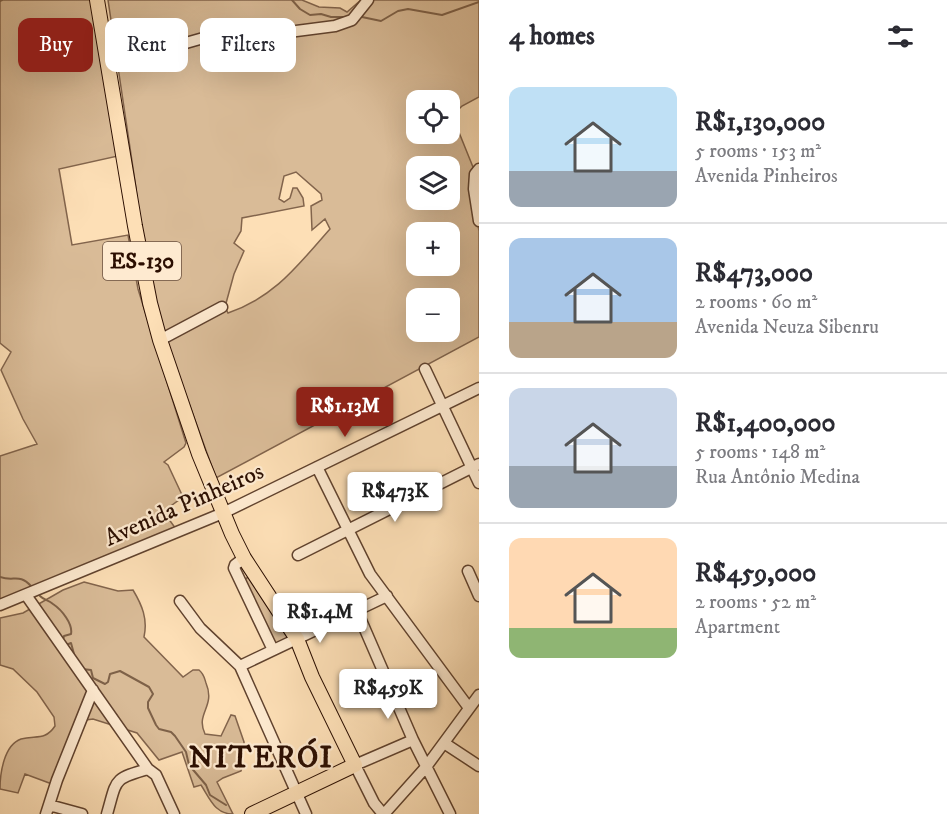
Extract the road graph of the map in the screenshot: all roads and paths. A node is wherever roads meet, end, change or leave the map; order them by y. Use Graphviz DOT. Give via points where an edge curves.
graph roads {
  1 [pos="97,0"];
  2 [pos="368,0"];
  3 [pos="188,42"];
  4 [pos="105,46"];
  5 [pos="109,72"];
  6 [pos="477,171"];
  7 [pos="479,221"];
  8 [pos="222,307"];
  9 [pos="160,340"];
  10 [pos="425,369"];
  11 [pos="479,388"];
  12 [pos="442,406"];
  13 [pos="475,466"];
  14 [pos="318,467"];
  15 [pos="479,483"];
  16 [pos="223,513"];
  17 [pos="348,530"];
  18 [pos="298,555"];
  19 [pos="244,558"];
  20 [pos="468,571"];
  21 [pos="26,595"];
  22 [pos="387,596"];
  23 [pos="479,596"];
  24 [pos="180,601"];
  25 [pos="0,605"];
  26 [pos="357,611"];
  27 [pos="297,639"];
  28 [pos="273,650"];
  29 [pos="240,666"];
  30 [pos="93,690"];
  31 [pos="479,695"];
  32 [pos="470,708"];
  33 [pos="413,740"];
  34 [pos="444,743"];
  35 [pos="355,765"];
  36 [pos="479,766"];
  37 [pos="426,767"];
  38 [pos="148,769"];
  39 [pos="296,794"];
  40 [pos="48,809"];
  41 [pos="82,814"];
  42 [pos="107,814"];
  43 [pos="174,814"];
  44 [pos="252,814"];
  45 [pos="306,814"];
  46 [pos="383,814"];
  47 [pos="450,814"];
  1 -- 4 [label="main road, ES-130"];
  2 -- 3 [label="street" via="352,20 335,26 273,34 221,33"];
  5 -- 9 [label="main road, ES-130" via="135,226"];
  6 -- 7 [label="street" via="474,189"];
  8 -- 9 [label="street"];
  9 -- 16 [label="main road, ES-130"];
  10 -- 12 [label="street"];
  11 -- 12 [label="street, Avenida Pinheiros"];
  12 -- 13 [label="street"];
  12 -- 14 [label="street, Avenida Pinheiros"];
  13 -- 15 [label="street"];
  13 -- 17 [label="street"];
  14 -- 16 [label="street, Avenida Pinheiros"];
  14 -- 17 [label="street"];
  16 -- 19 [label="main road, ES-130"];
  16 -- 21 [label="street, Avenida Pinheiros"];
  17 -- 18 [label="street"];
  17 -- 22 [label="street" via="370,574"];
  19 -- 27 [label="main road, ES-130"];
  19 -- 28 [label="street" via="234,568"];
  20 -- 23 [label="street"];
  21 -- 25 [label="street, Avenida Pinheiros"];
  21 -- 30 [label="street"];
  22 -- 26 [label="street"];
  22 -- 32 [label="street"];
  24 -- 29 [label="street" via="200,628"];
  26 -- 27 [label="street"];
  26 -- 33 [label="street"];
  27 -- 28 [label="street"];
  27 -- 35 [label="main road, ES-130"];
  28 -- 29 [label="street"];
  29 -- 39 [label="street"];
  30 -- 38 [label="street"];
  30 -- 40 [label="street"];
  31 -- 32 [label="street"];
  32 -- 34 [label="street"];
  33 -- 35 [label="street"];
  33 -- 37 [label="street"];
  34 -- 36 [label="street"];
  34 -- 37 [label="street"];
  35 -- 39 [label="main road"];
  35 -- 46 [label="street"];
  37 -- 46 [label="street"];
  37 -- 47 [label="street"];
  38 -- 42 [label="street" via="121,778"];
  38 -- 43 [label="street" via="156,776"];
  39 -- 44 [label="main road"];
  39 -- 45 [label="street"];
  40 -- 41 [label="street"];
}
